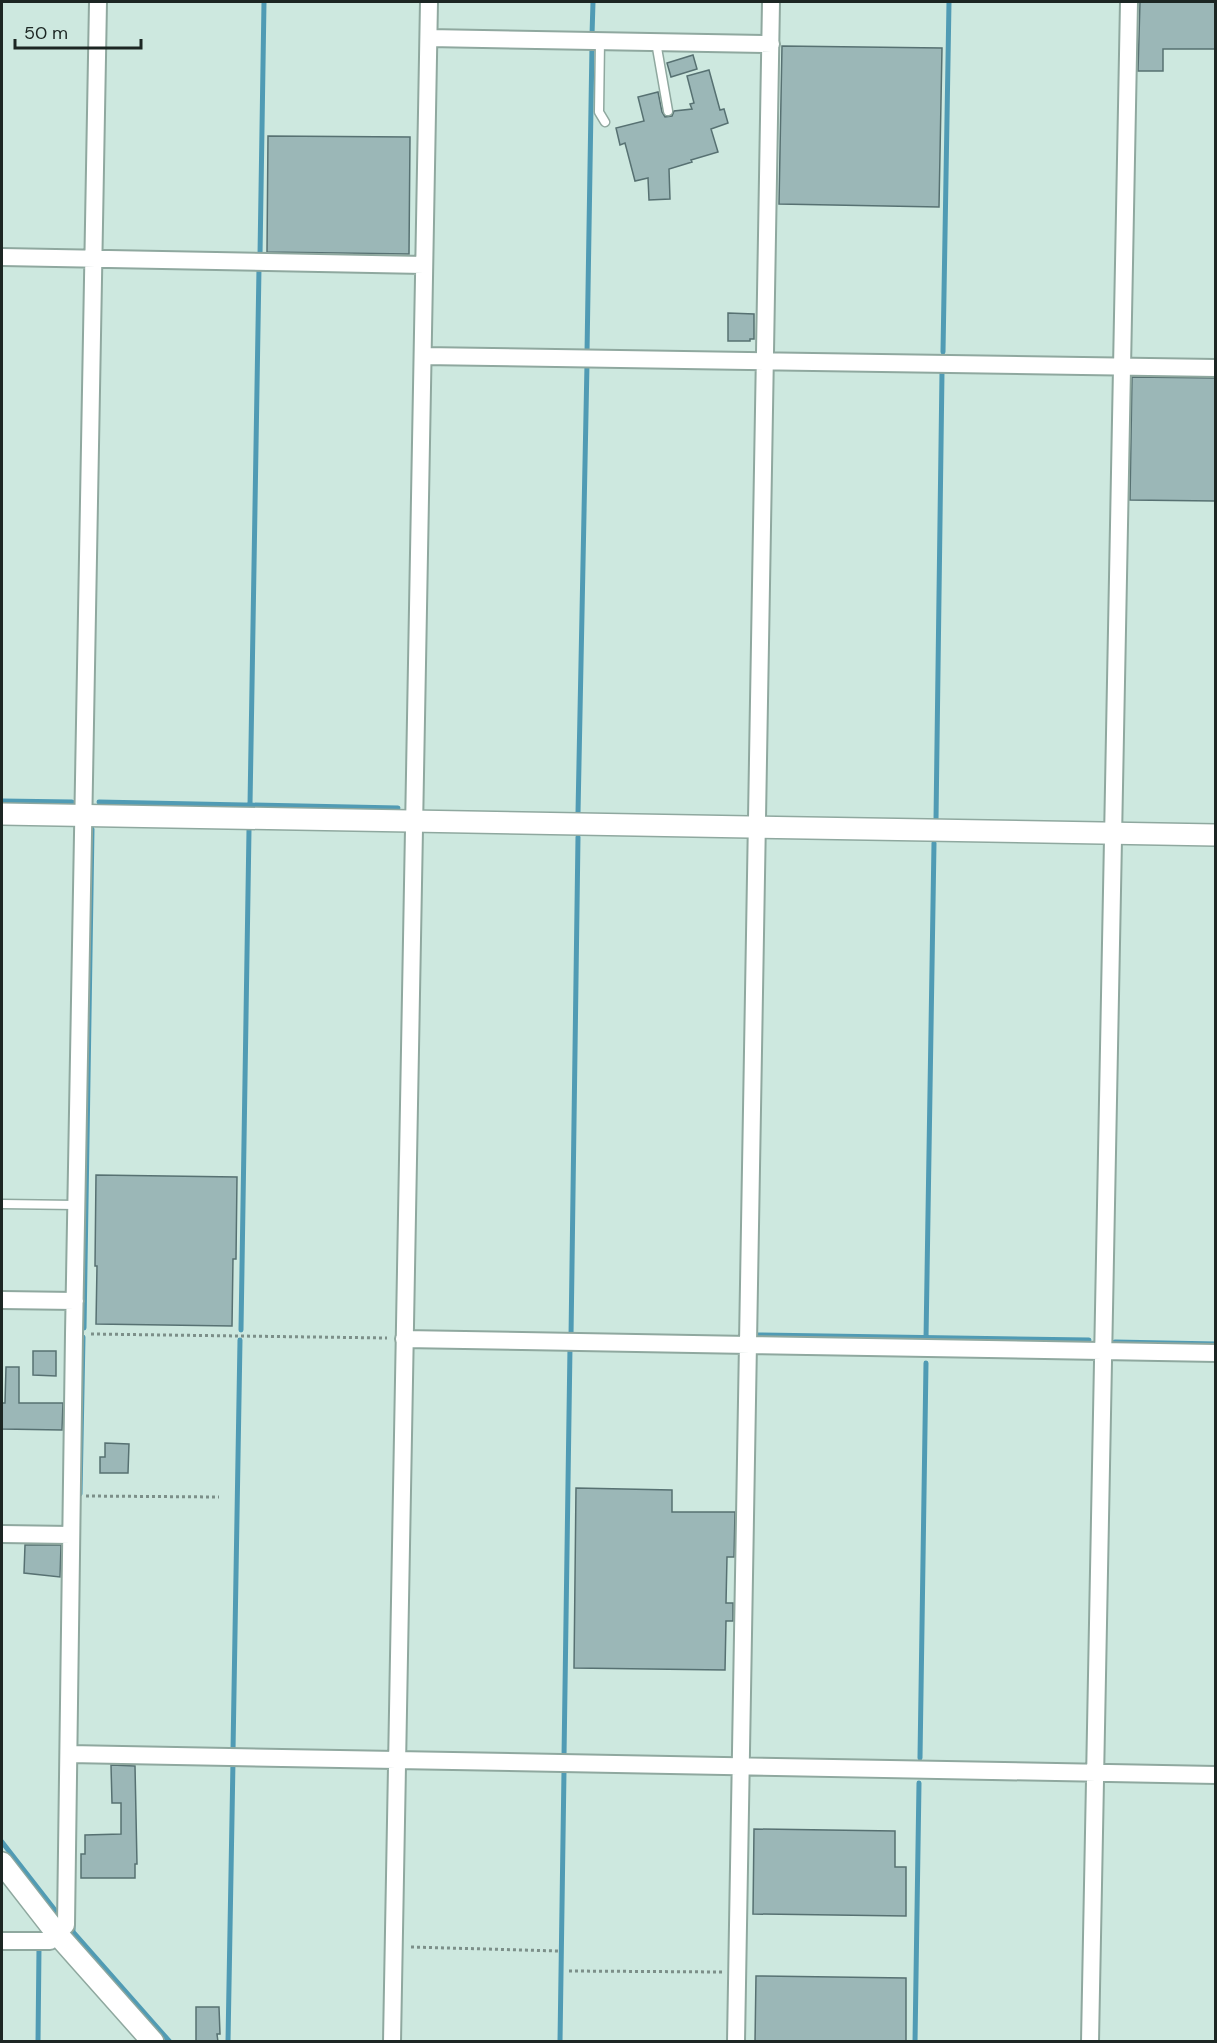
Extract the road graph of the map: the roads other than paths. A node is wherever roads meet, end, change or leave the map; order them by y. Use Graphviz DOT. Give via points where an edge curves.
graph roads {
  1 [pos="98,2"];
  2 [pos="429,2"];
  3 [pos="771,2"];
  4 [pos="1128,2"];
  5 [pos="429,38"];
  6 [pos="600,41"];
  7 [pos="656,42"];
  8 [pos="771,44"];
  9 [pos="668,111"];
  10 [pos="604,122"];
  11 [pos="2,257"];
  12 [pos="94,259"];
  13 [pos="424,265"];
  14 [pos="423,356"];
  15 [pos="765,360"];
  16 [pos="1121,366"];
  17 [pos="1215,368"];
  18 [pos="2,814"];
  19 [pos="83,816"];
  20 [pos="414,821"];
  21 [pos="757,828"];
  22 [pos="1111,834"];
  23 [pos="1215,835"];
  24 [pos="2,1204"];
  25 [pos="76,1205"];
  26 [pos="2,1300"];
  27 [pos="75,1301"];
  28 [pos="404,1339"];
  29 [pos="748,1344"];
  30 [pos="1104,1352"];
  31 [pos="1215,1353"];
  32 [pos="2,1534"];
  33 [pos="71,1535"];
  34 [pos="69,1754"];
  35 [pos="397,1759"];
  36 [pos="740,1766"];
  37 [pos="1095,1773"];
  38 [pos="1215,1775"];
  39 [pos="2,1863"];
  40 [pos="58,1935"];
  41 [pos="2,1941"];
  42 [pos="153,2042"];
  43 [pos="392,2042"];
  44 [pos="736,2042"];
  45 [pos="1090,2042"];
  1 -- 12 [label="street"];
  2 -- 5 [label="street"];
  3 -- 8 [label="street"];
  4 -- 16 [label="street"];
  5 -- 6 [label="street"];
  5 -- 13 [label="street"];
  6 -- 7 [label="street"];
  6 -- 10 [label="lane" via="599,112"];
  7 -- 8 [label="street"];
  7 -- 9 [label="lane"];
  8 -- 15 [label="street"];
  11 -- 12 [label="street"];
  12 -- 13 [label="street"];
  12 -- 19 [label="street"];
  13 -- 14 [label="street"];
  14 -- 15 [label="street"];
  14 -- 20 [label="street"];
  15 -- 16 [label="street"];
  15 -- 21 [label="street"];
  16 -- 17 [label="street"];
  16 -- 22 [label="street"];
  18 -- 19 [label="street"];
  19 -- 20 [label="street"];
  19 -- 25 [label="street"];
  20 -- 21 [label="street"];
  20 -- 28 [label="street"];
  21 -- 22 [label="street"];
  21 -- 29 [label="street"];
  22 -- 23 [label="street"];
  22 -- 30 [label="street"];
  24 -- 25 [label="lane"];
  25 -- 27 [label="street"];
  26 -- 27 [label="street"];
  27 -- 33 [label="street"];
  28 -- 29 [label="street"];
  28 -- 35 [label="street"];
  29 -- 30 [label="street"];
  29 -- 36 [label="street"];
  30 -- 31 [label="street"];
  30 -- 37 [label="street"];
  32 -- 33 [label="street"];
  33 -- 34 [label="street"];
  34 -- 35 [label="street"];
  34 -- 40 [label="street" via="66,1925"];
  35 -- 36 [label="street"];
  35 -- 43 [label="street"];
  36 -- 37 [label="street"];
  36 -- 44 [label="street"];
  37 -- 38 [label="street"];
  37 -- 45 [label="street"];
  39 -- 40 [label="street"];
  40 -- 41 [label="street" via="50,1941"];
  40 -- 42 [label="street"];
}
